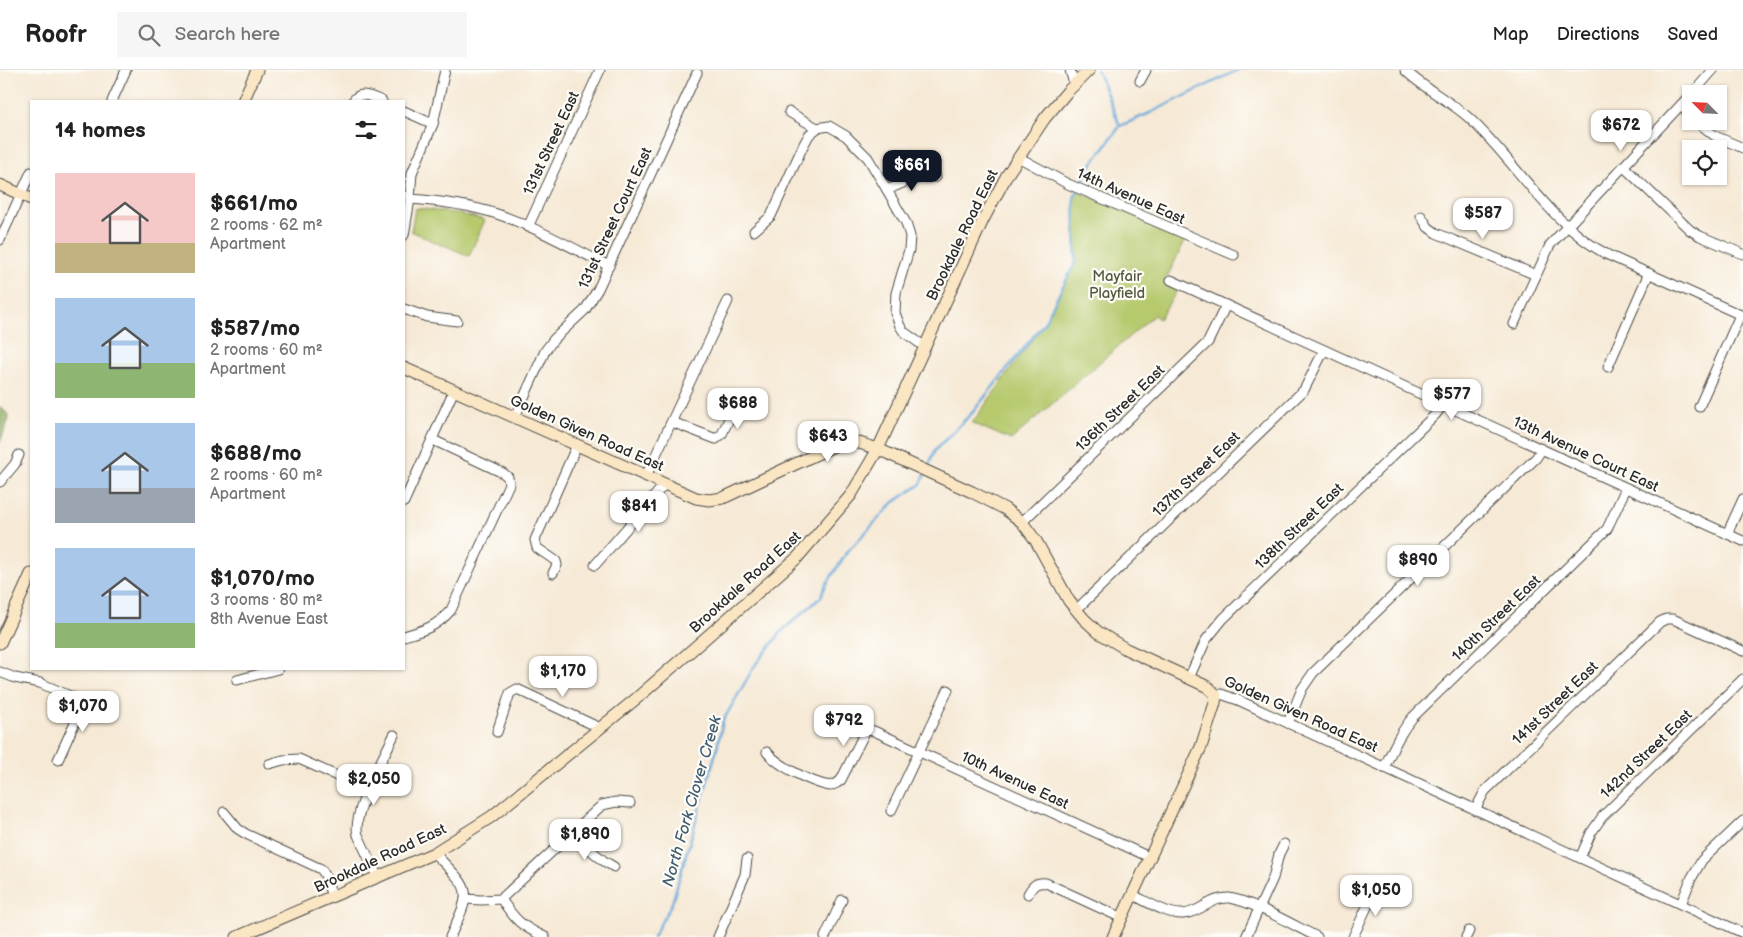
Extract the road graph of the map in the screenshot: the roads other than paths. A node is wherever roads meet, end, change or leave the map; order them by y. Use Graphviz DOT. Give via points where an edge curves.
graph roads {
  1 [pos="257,70"];
  2 [pos="445,70"];
  3 [pos="600,70"];
  4 [pos="1070,70"];
  5 [pos="1089,70"];
  6 [pos="1146,70"];
  7 [pos="1405,70"];
  8 [pos="1713,70"];
  9 [pos="124,71"];
  10 [pos="697,73"];
  11 [pos="1140,81"];
  12 [pos="1074,84"];
  13 [pos="1699,85"];
  14 [pos="354,99"];
  15 [pos="112,100"];
  16 [pos="243,100"];
  17 [pos="380,100"];
  18 [pos="1681,105"];
  19 [pos="405,111"];
  20 [pos="790,112"];
  21 [pos="433,124"];
  22 [pos="817,128"];
  23 [pos="1707,130"];
  24 [pos="1743,148"];
  25 [pos="1018,157"];
  26 [pos="1624,167"];
  27 [pos="30,177"];
  28 [pos="936,177"];
  29 [pos="0,185"];
  30 [pos="887,190"];
  31 [pos="26,197"];
  32 [pos="410,199"];
  33 [pos="1421,216"];
  34 [pos="1568,225"];
  35 [pos="528,227"];
  36 [pos="405,229"];
  37 [pos="754,231"];
  38 [pos="0,240"];
  39 [pos="1743,254"];
  40 [pos="1234,255"];
  41 [pos="609,266"];
  42 [pos="1649,273"];
  43 [pos="1536,275"];
  44 [pos="1172,280"];
  45 [pos="728,301"];
  46 [pos="1226,305"];
  47 [pos="405,308"];
  48 [pos="1741,316"];
  49 [pos="457,321"];
  50 [pos="1514,324"];
  51 [pos="924,347"];
  52 [pos="1324,350"];
  53 [pos="1608,367"];
  54 [pos="405,368"];
  55 [pos="454,390"];
  56 [pos="736,404"];
  57 [pos="1443,404"];
  58 [pos="1699,407"];
  59 [pos="515,417"];
  60 [pos="672,422"];
  61 [pos="433,440"];
  62 [pos="577,445"];
  63 [pos="878,448"];
  64 [pos="1542,449"];
  65 [pos="19,455"];
  66 [pos="646,476"];
  67 [pos="0,482"];
  68 [pos="664,484"];
  69 [pos="1626,488"];
  70 [pos="1743,499"];
  71 [pos="405,500"];
  72 [pos="1022,522"];
  73 [pos="1727,534"];
  74 [pos="1743,541"];
  75 [pos="596,565"];
  76 [pos="553,573"];
  77 [pos="30,576"];
  78 [pos="1076,610"];
  79 [pos="405,636"];
  80 [pos="0,643"];
  81 [pos="1743,651"];
  82 [pos="274,670"];
  83 [pos="0,672"];
  84 [pos="1189,678"];
  85 [pos="1743,679"];
  86 [pos="237,680"];
  87 [pos="948,690"];
  88 [pos="1216,695"];
  89 [pos="1288,724"];
  90 [pos="600,728"];
  91 [pos="497,732"];
  92 [pos="394,735"];
  93 [pos="920,750"];
  94 [pos="766,752"];
  95 [pos="58,760"];
  96 [pos="269,764"];
  97 [pos="1384,768"];
  98 [pos="368,790"];
  99 [pos="630,803"];
  100 [pos="1475,810"];
  101 [pos="891,811"];
  102 [pos="224,812"];
  103 [pos="1743,821"];
  104 [pos="571,834"];
  105 [pos="1284,844"];
  106 [pos="434,853"];
  107 [pos="1150,857"];
  108 [pos="1580,858"];
  109 [pos="747,859"];
  110 [pos="614,867"];
  111 [pos="378,878"];
  112 [pos="1380,885"];
  113 [pos="1028,894"];
  114 [pos="1133,895"];
  115 [pos="332,897"];
  116 [pos="466,898"];
  117 [pos="501,899"];
  118 [pos="842,900"];
  119 [pos="1681,904"];
  120 [pos="1259,909"];
  121 [pos="1122,918"];
  122 [pos="1743,933"];
  123 [pos="237,937"];
  124 [pos="450,937"];
  125 [pos="545,937"];
  126 [pos="718,937"];
  127 [pos="824,937"];
  128 [pos="1113,937"];
  129 [pos="1246,937"];
  130 [pos="1317,937"];
  131 [pos="1353,937"];
  1 -- 16 [label="street"];
  2 -- 21 [label="street"];
  3 -- 35 [label="street, 131st Street East"];
  4 -- 12 [label="street"];
  5 -- 12 [label="street, Brookdale Road East"];
  6 -- 11 [label="street"];
  7 -- 34 [label="street" via="1469,118"];
  8 -- 13 [label="street"];
  9 -- 15 [label="street"];
  10 -- 41 [label="street, 131st Street Court East"];
  12 -- 25 [label="street, Brookdale Road East"];
  14 -- 17 [label="street" via="370,96"];
  18 -- 26 [label="street"];
  19 -- 21 [label="street"];
  20 -- 22 [label="street"];
  21 -- 32 [label="street" via="412,173"];
  22 -- 30 [label="street" via="829,126 858,146"];
  22 -- 37 [label="street" via="803,146 771,216"];
  23 -- 24 [label="street"];
  25 -- 40 [label="street, 14th Avenue East" via="1068,184"];
  25 -- 51 [label="street, Brookdale Road East" via="983,220"];
  26 -- 34 [label="street"];
  26 -- 39 [label="street" via="1690,230"];
  27 -- 31 [label="street"];
  28 -- 30 [label="street" via="916,178"];
  29 -- 31 [label="street"];
  30 -- 51 [label="street" via="910,236 896,293 895,313 904,332"];
  31 -- 38 [label="street"];
  32 -- 35 [label="street" via="472,207"];
  32 -- 36 [label="street"];
  33 -- 43 [label="street" via="1436,233"];
  34 -- 42 [label="street" via="1599,250"];
  34 -- 43 [label="street" via="1550,245"];
  35 -- 41 [label="street"];
  41 -- 59 [label="street, 131st Street Court East" via="588,306 545,352"];
  42 -- 48 [label="street"];
  42 -- 53 [label="street"];
  43 -- 50 [label="street"];
  44 -- 46 [label="street, 13th Avenue Court East"];
  45 -- 60 [label="street"];
  46 -- 52 [label="street, 13th Avenue Court East"];
  46 -- 72 [label="street, 136th Street East" via="1208,342"];
  47 -- 49 [label="street" via="427,317"];
  48 -- 58 [label="street"];
  51 -- 63 [label="street, Brookdale Road East"];
  52 -- 57 [label="street, 13th Avenue Court East"];
  52 -- 78 [label="street, 137th Street East" via="1304,390"];
  54 -- 55 [label="street, Golden Given Road East"];
  55 -- 59 [label="street, Golden Given Road East"];
  55 -- 61 [label="street"];
  56 -- 60 [label="street" via="722,434 716,439"];
  57 -- 64 [label="street, 13th Avenue Court East"];
  57 -- 84 [label="street, 138th Street East" via="1223,619 1206,640"];
  59 -- 62 [label="street, Golden Given Road East"];
  60 -- 66 [label="street"];
  61 -- 71 [label="street"];
  61 -- 79 [label="street" via="498,470 506,475 509,482 451,610 428,630"];
  62 -- 66 [label="street, Golden Given Road East"];
  62 -- 76 [label="street" via="535,540 538,548 556,561"];
  63 -- 68 [label="street, Golden Given Road East" via="856,442 836,445 723,498 696,498"];
  63 -- 72 [label="street, Golden Given Road East" via="998,504"];
  63 -- 90 [label="street, Brookdale Road East" via="851,495 797,558"];
  64 -- 69 [label="street, 13th Avenue Court East"];
  64 -- 89 [label="street" via="1313,673 1302,689"];
  65 -- 67 [label="street" via="16,464"];
  66 -- 68 [label="street, Golden Given Road East"];
  68 -- 75 [label="street"];
  69 -- 73 [label="street, 13th Avenue Court East"];
  69 -- 97 [label="street, 140th Street East" via="1607,529 1413,717 1400,733"];
  70 -- 73 [label="street"];
  72 -- 78 [label="street, Golden Given Road East"];
  73 -- 74 [label="street, 13th Avenue Court East"];
  77 -- 80 [label="street"];
  78 -- 84 [label="street, Golden Given Road East" via="1114,643"];
  81 -- 100 [label="street, 141st Street East" via="1666,618 1485,791"];
  82 -- 86 [label="street"];
  83 -- 95 [label="street" via="40,683 81,703"];
  84 -- 88 [label="street, Golden Given Road East" via="1208,687"];
  85 -- 108 [label="street, 142nd Street East" via="1602,817"];
  87 -- 93 [label="street"];
  88 -- 89 [label="street, Golden Given Road East" via="1238,700"];
  88 -- 107 [label="street" via="1201,747"];
  89 -- 97 [label="street, Golden Given Road East"];
  90 -- 91 [label="street" via="517,689 510,693"];
  90 -- 106 [label="street, Brookdale Road East" via="491,817"];
  92 -- 98 [label="street"];
  93 -- 94 [label="street, 10th Avenue East" via="868,730 837,784 830,786 776,762"];
  93 -- 101 [label="street"];
  93 -- 107 [label="street, 10th Avenue East"];
  96 -- 98 [label="street" via="299,759"];
  97 -- 100 [label="street, Golden Given Road East"];
  98 -- 111 [label="street" via="356,830"];
  99 -- 104 [label="street" via="602,805"];
  100 -- 108 [label="street, Golden Given Road East"];
  102 -- 115 [label="street" via="246,834 321,869"];
  103 -- 119 [label="street" via="1702,860"];
  104 -- 110 [label="street"];
  104 -- 117 [label="street"];
  105 -- 120 [label="street"];
  106 -- 111 [label="street, Brookdale Road East"];
  106 -- 116 [label="street" via="465,888"];
  107 -- 114 [label="street"];
  108 -- 119 [label="street, Golden Given Road East"];
  109 -- 126 [label="street" via="746,875"];
  111 -- 115 [label="street, Brookdale Road East"];
  112 -- 131 [label="street"];
  113 -- 121 [label="street" via="1032,886 1046,883"];
  114 -- 120 [label="street" via="1181,914 1223,898"];
  114 -- 121 [label="street"];
  115 -- 123 [label="street, Brookdale Road East"];
  116 -- 117 [label="street"];
  116 -- 124 [label="street"];
  117 -- 125 [label="street" via="521,925"];
  118 -- 127 [label="street"];
  119 -- 122 [label="street, Golden Given Road East"];
  120 -- 129 [label="street"];
  120 -- 130 [label="street"];
  121 -- 128 [label="street"];
}
